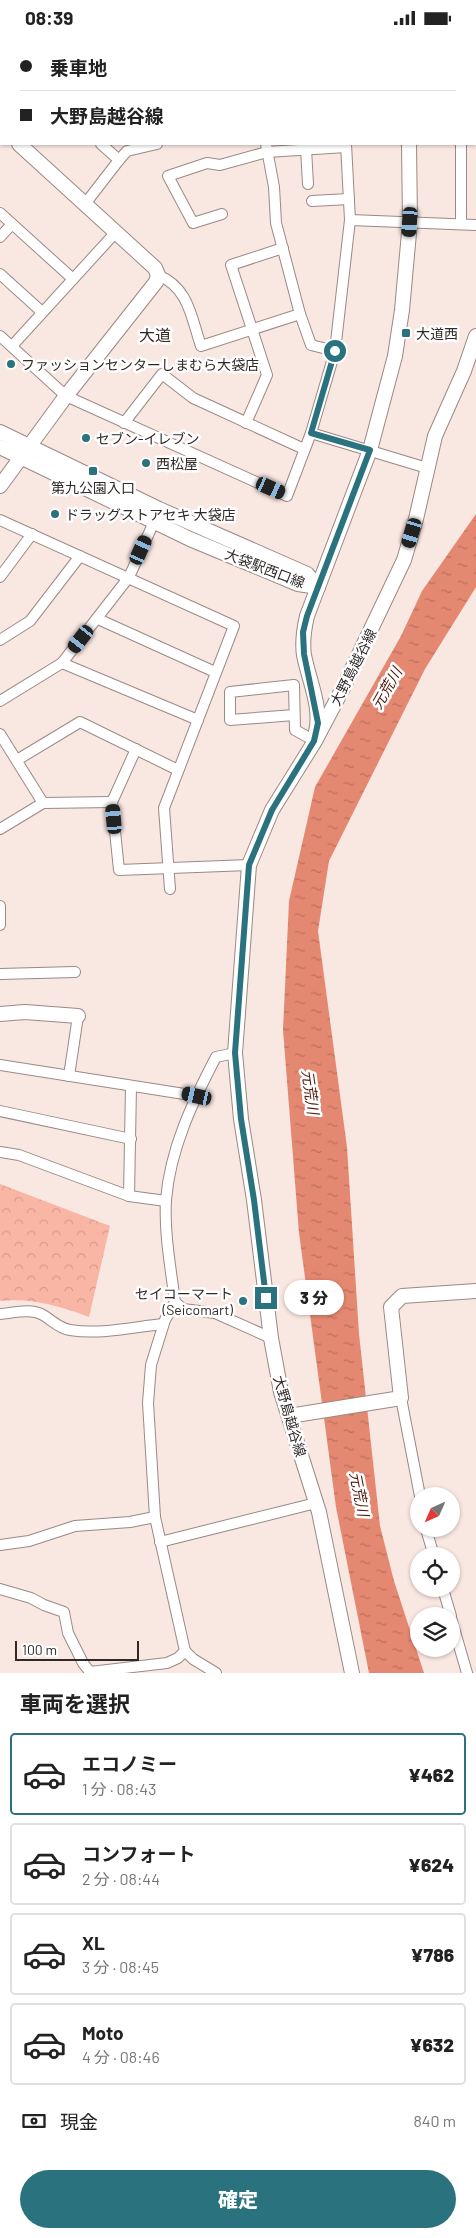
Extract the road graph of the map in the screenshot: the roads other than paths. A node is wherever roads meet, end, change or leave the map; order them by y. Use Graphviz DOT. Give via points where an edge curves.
graph roads {
  1 [pos="20,145"];
  2 [pos="102,145"];
  3 [pos="152,145"];
  4 [pos="346,145"];
  5 [pos="409,145"];
  6 [pos="461,145"];
  7 [pos="304,147"];
  8 [pos="266,148"];
  9 [pos="119,160"];
  10 [pos="308,183"];
  11 [pos="349,199"];
  12 [pos="312,201"];
  13 [pos="85,204"];
  14 [pos="0,213"];
  15 [pos="222,214"];
  16 [pos="350,220"];
  17 [pos="410,222"];
  18 [pos="12,224"];
  19 [pos="461,224"];
  20 [pos="476,225"];
  21 [pos="116,232"];
  22 [pos="0,237"];
  23 [pos="283,248"];
  24 [pos="0,274"];
  25 [pos="158,275"];
  26 [pos="73,279"];
  27 [pos="42,312"];
  28 [pos="300,314"];
  29 [pos="253,330"];
  30 [pos="0,336"];
  31 [pos="476,336"];
  32 [pos="12,347"];
  33 [pos="335,351"];
  34 [pos="66,396"];
  35 [pos="124,423"];
  36 [pos="246,423"];
  37 [pos="0,432"];
  38 [pos="311,433"];
  39 [pos="0,447"];
  40 [pos="304,449"];
  41 [pos="370,450"];
  42 [pos="24,453"];
  43 [pos="427,468"];
  44 [pos="0,485"];
  45 [pos="0,520"];
  46 [pos="154,522"];
  47 [pos="32,535"];
  48 [pos="80,556"];
  49 [pos="0,577"];
  50 [pos="129,577"];
  51 [pos="318,587"];
  52 [pos="98,619"];
  53 [pos="0,640"];
  54 [pos="62,663"];
  55 [pos="215,672"];
  56 [pos="0,701"];
  57 [pos="294,715"];
  58 [pos="198,720"];
  59 [pos="0,734"];
  60 [pos="314,741"];
  61 [pos="136,749"];
  62 [pos="17,760"];
  63 [pos="178,770"];
  64 [pos="112,801"];
  65 [pos="42,803"];
  66 [pos="0,829"];
  67 [pos="249,865"];
  68 [pos="169,869"];
  69 [pos="170,889"];
  70 [pos="0,906"];
  71 [pos="0,925"];
  72 [pos="75,972"];
  73 [pos="0,974"];
  74 [pos="0,1014"];
  75 [pos="78,1016"];
  76 [pos="235,1053"];
  77 [pos="0,1065"];
  78 [pos="69,1076"];
  79 [pos="131,1086"];
  80 [pos="197,1096"];
  81 [pos="0,1111"];
  82 [pos="131,1139"];
  83 [pos="0,1152"];
  84 [pos="129,1196"];
  85 [pos="166,1201"];
  86 [pos="476,1293"];
  87 [pos="175,1302"];
  88 [pos="0,1313"];
  89 [pos="164,1324"];
  90 [pos="271,1338"];
  91 [pos="402,1398"];
  92 [pos="289,1415"];
  93 [pos="418,1487"];
  94 [pos="316,1503"];
  95 [pos="156,1517"];
  96 [pos="160,1541"];
  97 [pos="0,1545"];
  98 [pos="0,1589"];
  99 [pos="460,1648"];
  100 [pos="185,1651"];
  101 [pos="216,1673"];
  102 [pos="352,1673"];
  103 [pos="467,1673"];
  1 -- 13 [label="street"];
  2 -- 9 [label="street"];
  3 -- 9 [label="street" via="128,151"];
  4 -- 7 [label="street"];
  4 -- 11 [label="street"];
  5 -- 17 [label="street"];
  6 -- 19 [label="street"];
  7 -- 8 [label="street"];
  7 -- 10 [label="street"];
  8 -- 15 [label="street" via="220,165 207,163 168,177 193,223"];
  8 -- 23 [label="street" via="274,187 276,223"];
  9 -- 13 [label="street"];
  11 -- 12 [label="street"];
  11 -- 16 [label="street"];
  13 -- 21 [label="street"];
  14 -- 18 [label="street"];
  16 -- 17 [label="street"];
  16 -- 33 [label="street"];
  17 -- 19 [label="street"];
  17 -- 41 [label="street" via="395,356"];
  18 -- 22 [label="street"];
  18 -- 26 [label="street"];
  19 -- 20 [label="street"];
  21 -- 25 [label="street" via="155,268"];
  21 -- 26 [label="street"];
  23 -- 28 [label="street"];
  23 -- 29 [label="street" via="230,265"];
  24 -- 27 [label="street"];
  25 -- 29 [label="street" via="183,293 202,346"];
  25 -- 34 [label="street" via="156,282"];
  26 -- 27 [label="street"];
  27 -- 32 [label="street"];
  28 -- 29 [label="street"];
  28 -- 33 [label="street" via="311,345"];
  29 -- 36 [label="street" via="267,375"];
  30 -- 32 [label="street"];
  31 -- 43 [label="street, 大野島越谷線" via="435,436"];
  32 -- 34 [label="street"];
  33 -- 38 [label="street"];
  34 -- 35 [label="street"];
  34 -- 42 [label="street"];
  35 -- 36 [label="street" via="162,374 193,398"];
  35 -- 40 [label="street" via="287,496"];
  36 -- 40 [label="street"];
  37 -- 42 [label="street, 大袋駅西口線"];
  38 -- 40 [label="street"];
  38 -- 41 [label="street"];
  39 -- 42 [label="street, 大袋駅西口線"];
  41 -- 43 [label="street"];
  41 -- 51 [label="street"];
  42 -- 44 [label="street"];
  42 -- 46 [label="street, 大袋駅西口線"];
  42 -- 51 [label="street, 大袋駅西口線" via="307,574"];
  43 -- 60 [label="street, 大野島越谷線" via="404,560 372,630"];
  45 -- 47 [label="street"];
  46 -- 50 [label="street"];
  46 -- 51 [label="street, 大袋駅西口線" via="298,584"];
  47 -- 48 [label="street"];
  47 -- 49 [label="street"];
  48 -- 50 [label="street"];
  48 -- 53 [label="street" via="30,621"];
  50 -- 52 [label="street"];
  50 -- 55 [label="street" via="234,625"];
  51 -- 60 [label="street" via="303,632 304,654 318,715"];
  52 -- 54 [label="street"];
  52 -- 55 [label="street"];
  54 -- 56 [label="street"];
  54 -- 58 [label="street"];
  55 -- 58 [label="street"];
  57 -- 57 [label="street" via="294,685 230,693 230,720"];
  57 -- 60 [label="street" via="295,730"];
  58 -- 63 [label="street"];
  59 -- 62 [label="street"];
  60 -- 67 [label="street, 大野島越谷線" via="272,810"];
  61 -- 62 [label="street" via="80,721"];
  61 -- 63 [label="street"];
  61 -- 64 [label="street"];
  62 -- 65 [label="street"];
  63 -- 68 [label="street" via="164,808"];
  64 -- 65 [label="street"];
  64 -- 68 [label="street" via="119,870"];
  65 -- 66 [label="street"];
  67 -- 68 [label="street"];
  67 -- 76 [label="street, 大野島越谷線"];
  68 -- 69 [label="street"];
  70 -- 71 [label="street"];
  72 -- 73 [label="street"];
  74 -- 75 [label="street" via="25,1012"];
  75 -- 78 [label="street"];
  76 -- 80 [label="street" via="216,1057"];
  76 -- 90 [label="street, 大野島越谷線"];
  77 -- 78 [label="street"];
  78 -- 79 [label="street"];
  79 -- 80 [label="street"];
  79 -- 82 [label="street"];
  80 -- 85 [label="street" via="181,1130"];
  81 -- 82 [label="street"];
  82 -- 84 [label="street"];
  83 -- 84 [label="street" via="19,1155"];
  84 -- 85 [label="street"];
  85 -- 87 [label="street" via="166,1230"];
  86 -- 91 [label="street" via="402,1296 391,1307"];
  87 -- 89 [label="street"];
  87 -- 90 [label="street" via="183,1309 215,1313"];
  88 -- 89 [label="street" via="41,1314 56,1325 89,1332"];
  89 -- 95 [label="street" via="152,1365 148,1403"];
  90 -- 92 [label="street, 大野島越谷線" via="281,1392"];
  91 -- 92 [label="street"];
  91 -- 93 [label="street"];
  92 -- 94 [label="street, 大野島越谷線"];
  94 -- 96 [label="street"];
  94 -- 102 [label="street, 大野島越谷線"];
  95 -- 96 [label="street"];
  95 -- 97 [label="street" via="75,1526 29,1541"];
  96 -- 100 [label="street"];
  98 -- 100 [label="street" via="64,1612 68,1633 90,1672 166,1663"];
  99 -- 103 [label="street"];
  100 -- 101 [label="street"];
}
